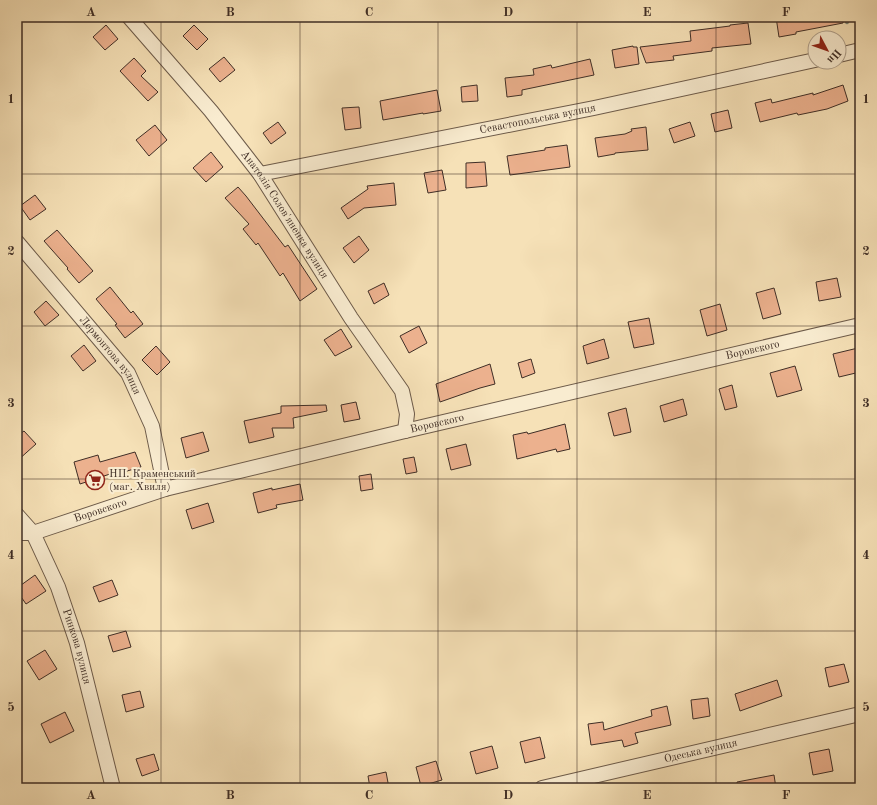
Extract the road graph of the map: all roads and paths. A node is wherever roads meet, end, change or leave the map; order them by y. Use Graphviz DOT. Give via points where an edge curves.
graph roads {
  1 [pos="129,17"];
  2 [pos="860,50"];
  3 [pos="847,52"];
  4 [pos="807,62"];
  5 [pos="260,174"];
  6 [pos="17,242"];
  7 [pos="860,325"];
  8 [pos="405,431"];
  9 [pos="165,489"];
  10 [pos="17,515"];
  11 [pos="17,533"];
  12 [pos="33,533"];
  13 [pos="860,714"];
  14 [pos="113,788"];
  15 [pos="542,788"];
  1 -- 5 [label="street, Анатолія Солов'яненка вулиця" via="211,111"];
  2 -- 3 [label="street"];
  4 -- 5 [label="street, Севастопольська вулиця" via="594,108"];
  5 -- 8 [label="street, Анатолія Солов'яненка вулиця" via="351,318 402,391 407,414"];
  6 -- 9 [label="street, Лермонтова вулиця" via="128,373 152,426"];
  7 -- 8 [label="street, Воровского"];
  8 -- 9 [label="street, Воровского"];
  9 -- 12 [label="street, Воровского"];
  10 -- 12 [label="street, Ринкова вулиця"];
  11 -- 12 [label="street, Воровского"];
  12 -- 14 [label="street, Ринкова вулиця" via="58,587 77,643"];
  13 -- 15 [label="street, Одеська вулиця"];
}
